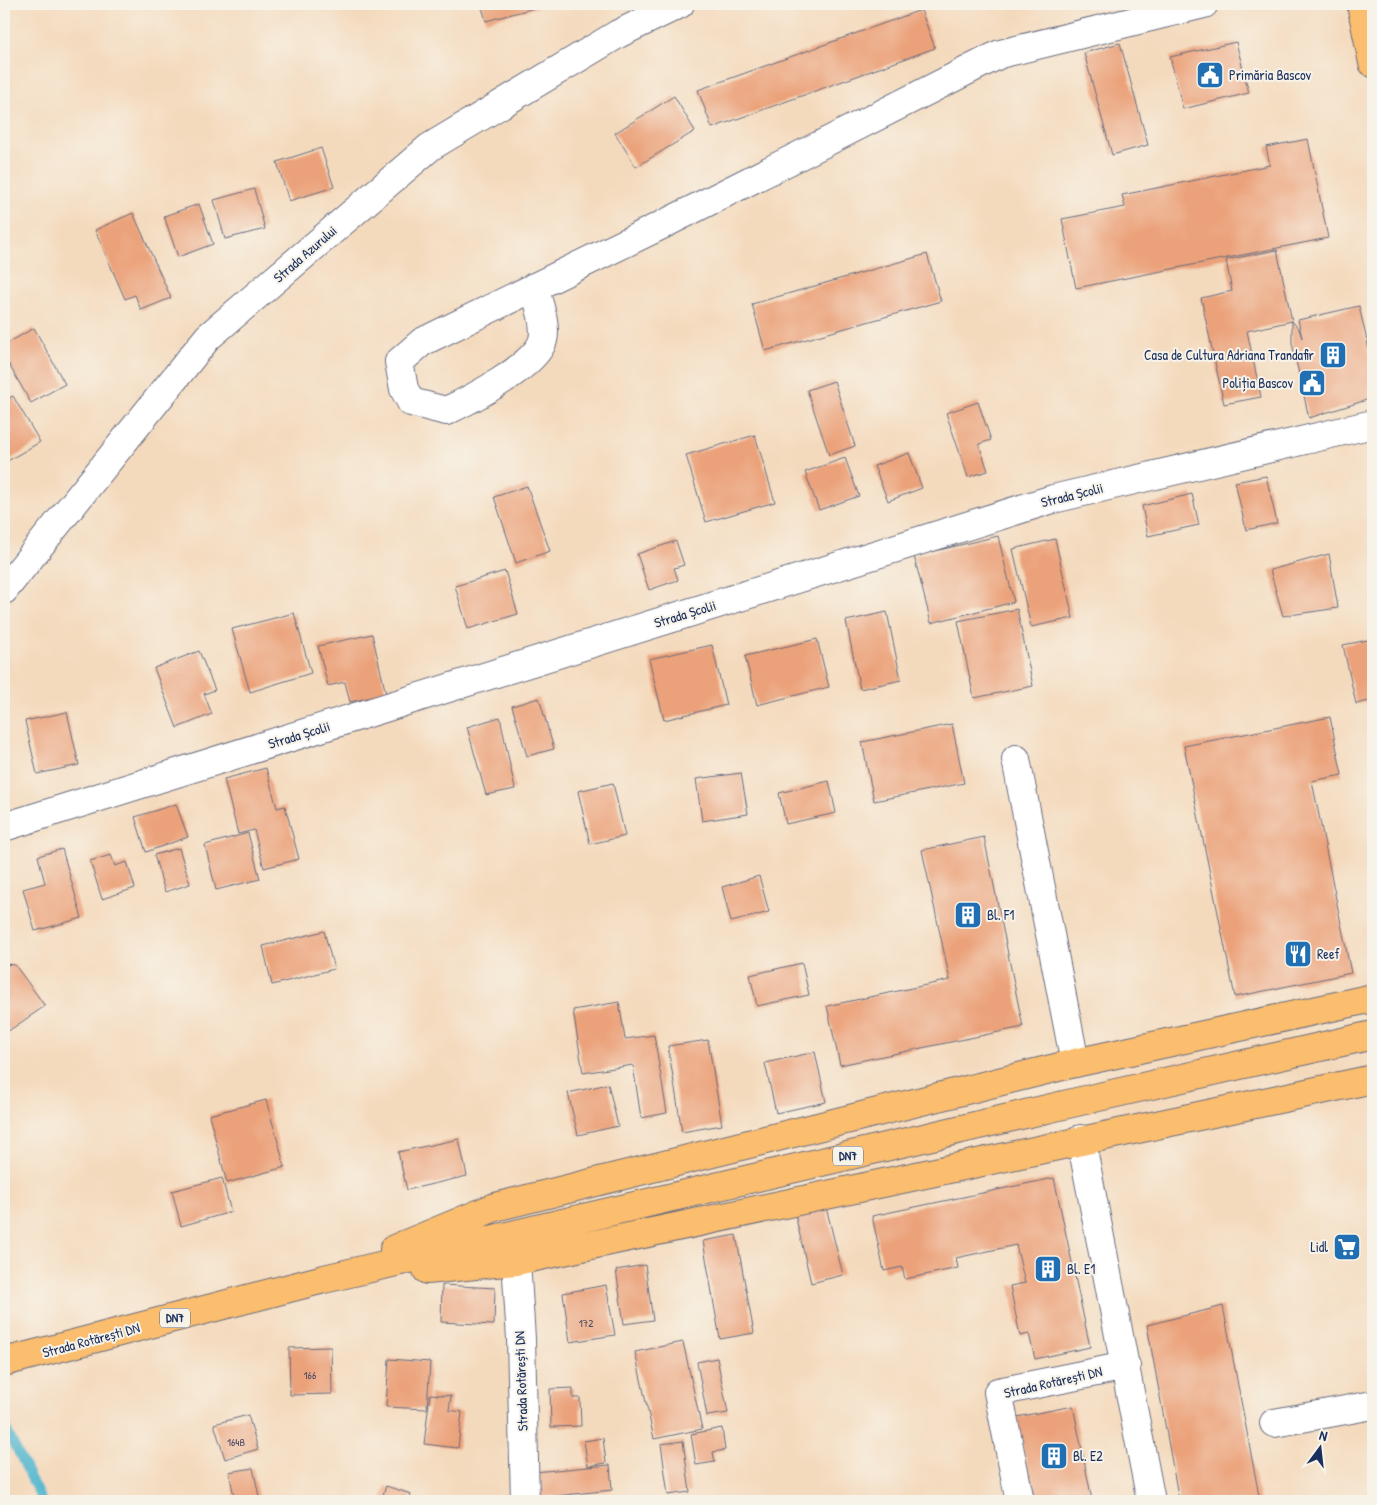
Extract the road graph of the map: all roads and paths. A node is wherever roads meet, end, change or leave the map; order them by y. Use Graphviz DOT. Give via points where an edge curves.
graph roads {
  1 [pos="680,4"];
  2 [pos="1204,4"];
  3 [pos="1361,4"];
  4 [pos="1373,57"];
  5 [pos="534,287"];
  6 [pos="1373,424"];
  7 [pos="4,590"];
  8 [pos="1016,759"];
  9 [pos="4,828"];
  10 [pos="1373,998"];
  11 [pos="1373,1035"];
  12 [pos="1075,1064"];
  13 [pos="1373,1079"];
  14 [pos="1081,1139"];
  15 [pos="516,1261"];
  16 [pos="324,1280"];
  17 [pos="4,1362"];
  18 [pos="1126,1366"];
  19 [pos="1373,1405"];
  20 [pos="1274,1423"];
  21 [pos="525,1501"];
  22 [pos="1020,1501"];
  23 [pos="1151,1501"];
  1 -- 7 [label="street, Strada Azurului" via="618,34 430,146 208,337"];
  2 -- 5 [label="street" via="1000,54"];
  3 -- 4 [label="main road"];
  5 -- 5 [label="street" via="542,319 543,340 533,358 471,399 446,411 411,402 404,389 399,362 422,342"];
  6 -- 9 [label="street, Strada Școlii" via="1053,499"];
  8 -- 12 [label="street"];
  10 -- 12 [label="main road, DN7"];
  11 -- 16 [label="main road, DN7"];
  12 -- 16 [label="main road, DN7" via="495,1206"];
  13 -- 14 [label="main road, DN7"];
  14 -- 15 [label="main road, DN7"];
  14 -- 18 [label="street"];
  15 -- 16 [label="main road, DN7"];
  15 -- 21 [label="street, Strada Rotărești DN"];
  16 -- 17 [label="main road, Strada Rotărești DN / DN7"];
  18 -- 22 [label="street, Strada Rotărești DN" via="998,1392"];
  18 -- 23 [label="street"];
  19 -- 20 [label="street"];
}
